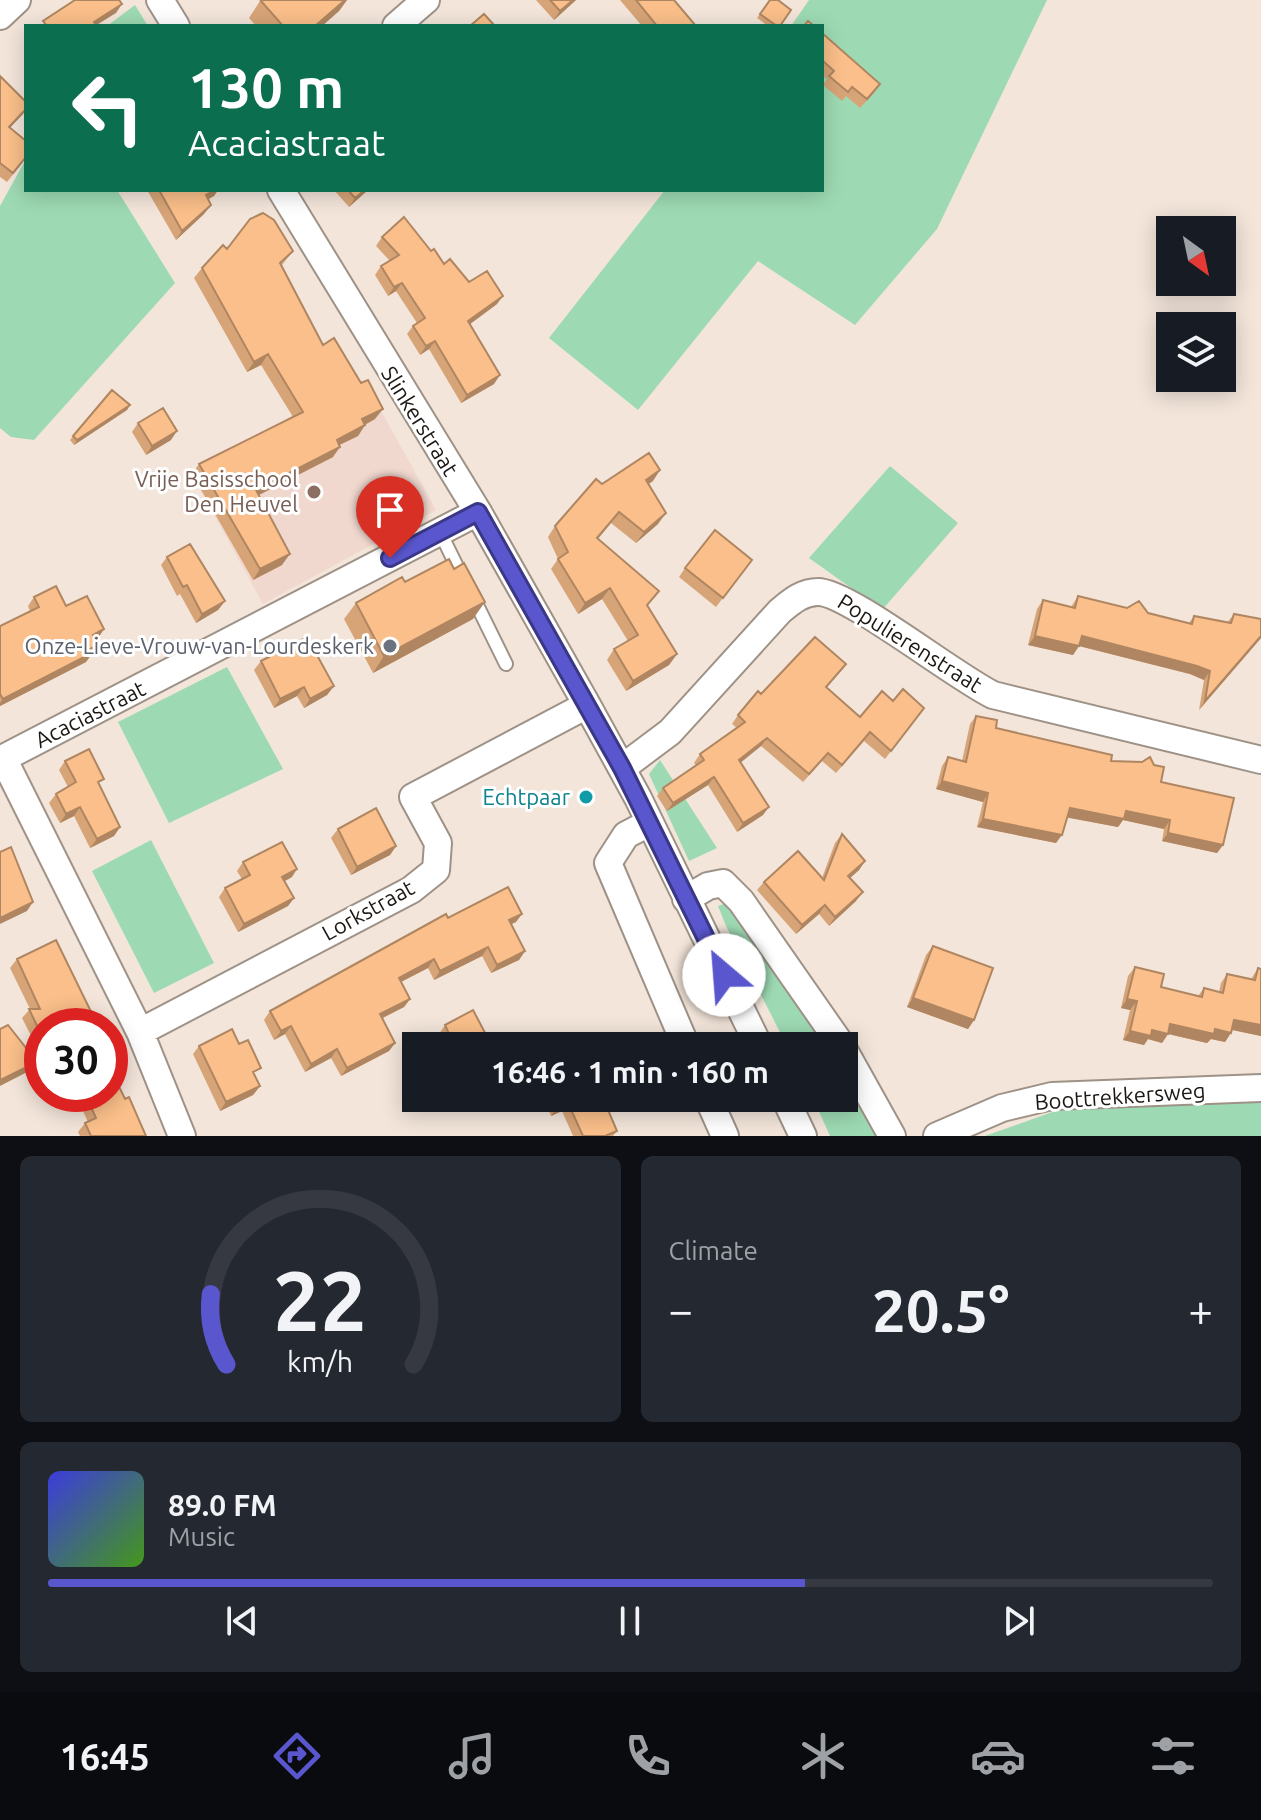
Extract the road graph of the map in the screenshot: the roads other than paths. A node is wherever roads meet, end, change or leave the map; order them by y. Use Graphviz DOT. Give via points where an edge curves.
graph roads {
  1 [pos="17,0"];
  2 [pos="160,0"];
  3 [pos="426,0"];
  4 [pos="0,16"];
  5 [pos="175,24"];
  6 [pos="398,24"];
  7 [pos="282,192"];
  8 [pos="478,512"];
  9 [pos="440,532"];
  10 [pos="506,664"];
  11 [pos="587,705"];
  12 [pos="2,759"];
  13 [pos="1261,760"];
  14 [pos="622,768"];
  15 [pos="647,824"];
  16 [pos="686,899"];
  17 [pos="140,1032"];
  18 [pos="680,1032"];
  19 [pos="752,1032"];
  20 [pos="832,1032"];
  21 [pos="858,1075"];
  22 [pos="1261,1088"];
  23 [pos="714,1112"];
  24 [pos="792,1112"];
  25 [pos="182,1136"];
  26 [pos="725,1136"];
  27 [pos="803,1136"];
  28 [pos="892,1136"];
  29 [pos="937,1136"];
  1 -- 4 [label="street"];
  2 -- 5 [label="street"];
  3 -- 6 [label="street"];
  7 -- 8 [label="street, Slinkerstraat"];
  8 -- 9 [label="street, Acaciastraat"];
  8 -- 11 [label="street, Slinkerstraat"];
  9 -- 10 [label="lane"];
  9 -- 12 [label="street, Acaciastraat"];
  11 -- 14 [label="street, Slinkerstraat"];
  11 -- 17 [label="street, Lorkstraat" via="413,797 438,843 436,870 411,890"];
  12 -- 17 [label="street"];
  13 -- 14 [label="street, Populierenstraat" via="993,695 851,604 817,592 798,596 780,611 670,732"];
  14 -- 15 [label="street, Slinkerstraat"];
  15 -- 16 [label="street, Slinkerstraat"];
  15 -- 18 [label="street" via="626,835 608,863"];
  16 -- 19 [label="street, Slinkerstraat"];
  16 -- 20 [label="street" via="723,883"];
  17 -- 25 [label="street"];
  21 -- 28 [label="street"];
  22 -- 29 [label="street, Boottrekkersweg" via="1052,1096 1002,1108"];
  23 -- 26 [label="street"];
  24 -- 27 [label="street"];
}
